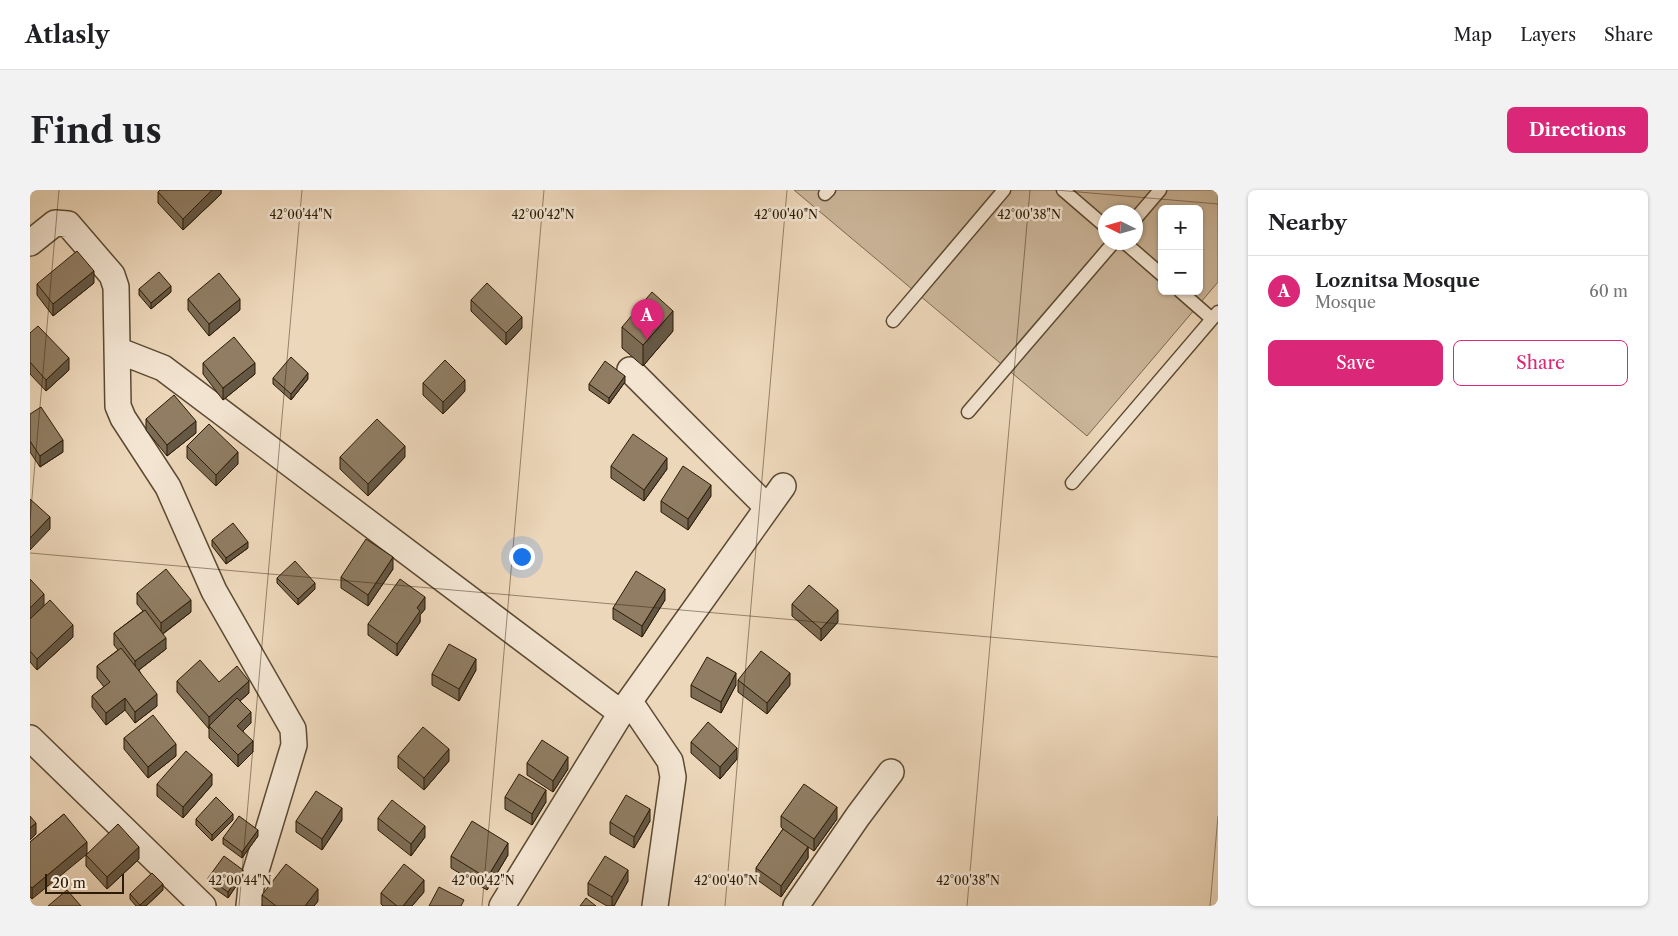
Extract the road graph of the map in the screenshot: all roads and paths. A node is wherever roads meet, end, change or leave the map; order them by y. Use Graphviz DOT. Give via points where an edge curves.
graph roads {
  1 [pos="1004,190"];
  2 [pos="1062,190"];
  3 [pos="1160,190"];
  4 [pos="1143,210"];
  5 [pos="1098,220"];
  6 [pos="30,243"];
  7 [pos="1107,250"];
  8 [pos="1133,250"];
  9 [pos="1158,272"];
  10 [pos="1186,295"];
  11 [pos="1215,315"];
  12 [pos="893,321"];
  13 [pos="117,350"];
  14 [pos="630,370"];
  15 [pos="968,412"];
  16 [pos="1072,482"];
  17 [pos="783,486"];
  18 [pos="767,507"];
  19 [pos="625,708"];
  20 [pos="30,738"];
  21 [pos="891,772"];
  22 [pos="203,906"];
  23 [pos="249,906"];
  24 [pos="502,906"];
  25 [pos="655,906"];
  26 [pos="796,906"];
  1 -- 12 [label="lane"];
  2 -- 5 [label="lane"];
  3 -- 4 [label="lane"];
  6 -- 13 [label="street" via="55,223 68,224 112,275 116,287"];
  7 -- 15 [label="lane"];
  8 -- 9 [label="lane"];
  10 -- 11 [label="lane"];
  11 -- 16 [label="lane"];
  13 -- 19 [label="street" via="163,368"];
  13 -- 23 [label="street" via="118,406 123,418 168,487 214,591 293,729 294,745 251,887"];
  14 -- 18 [label="street"];
  17 -- 18 [label="street"];
  18 -- 19 [label="street"];
  19 -- 24 [label="street"];
  19 -- 25 [label="street" via="670,761 672,777"];
  20 -- 22 [label="street"];
  21 -- 26 [label="street"];
}
